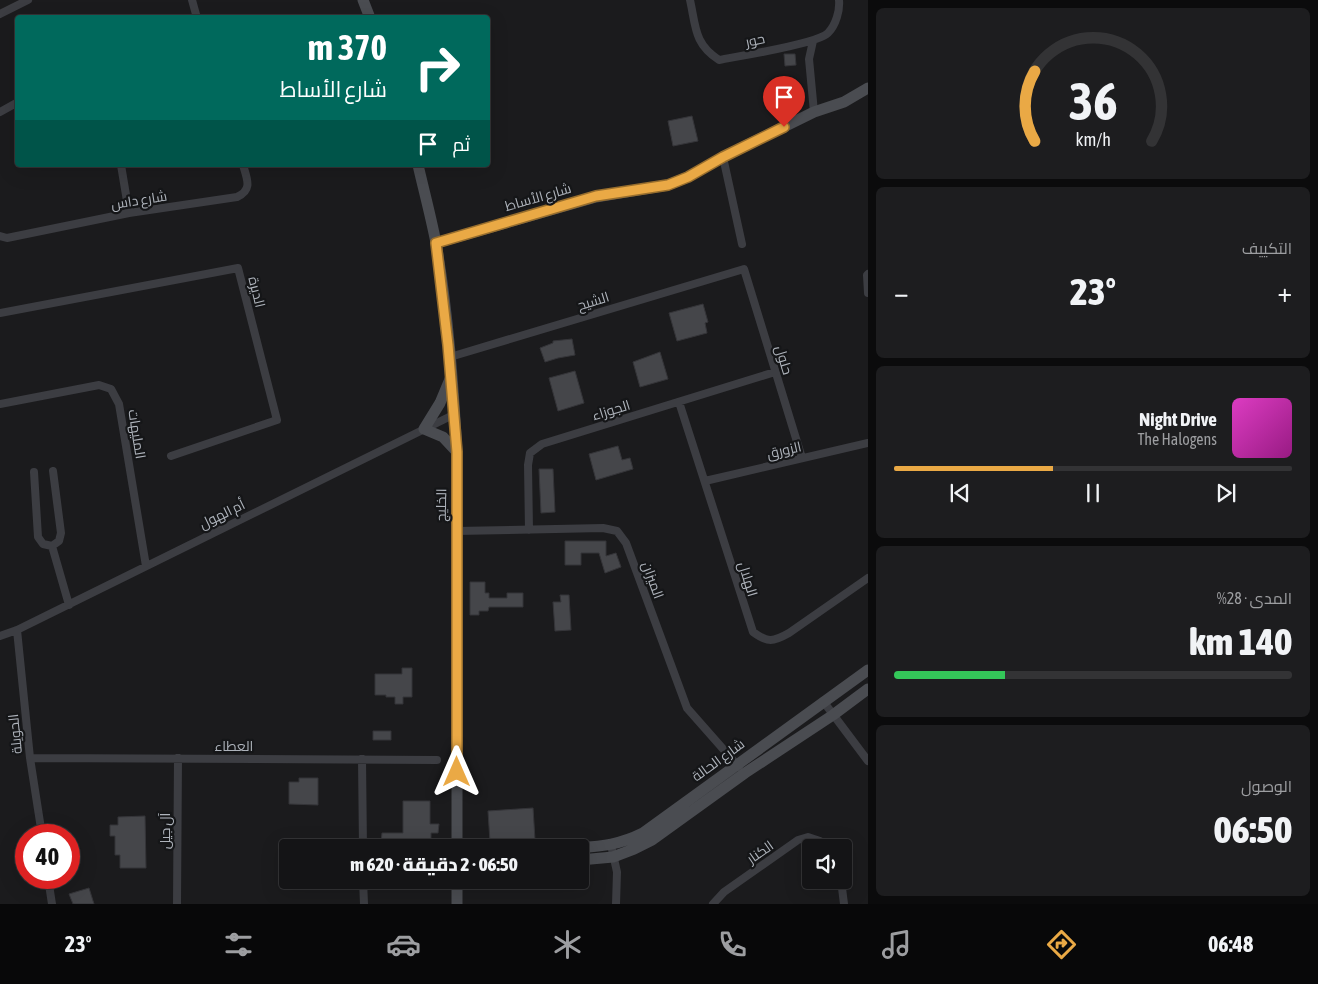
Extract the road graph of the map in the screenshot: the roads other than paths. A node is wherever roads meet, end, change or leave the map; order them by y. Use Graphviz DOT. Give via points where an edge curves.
graph roads {
  1 [pos="28,0"];
  2 [pos="192,0"];
  3 [pos="364,0"];
  4 [pos="690,0"];
  5 [pos="839,0"];
  6 [pos="0,14"];
  7 [pos="197,15"];
  8 [pos="369,15"];
  9 [pos="813,41"];
  10 [pos="868,88"];
  11 [pos="15,104"];
  12 [pos="0,112"];
  13 [pos="814,112"];
  14 [pos="723,157"];
  15 [pos="121,167"];
  16 [pos="244,167"];
  17 [pos="418,167"];
  18 [pos="129,213"];
  19 [pos="4,237"];
  20 [pos="436,243"];
  21 [pos="742,244"];
  22 [pos="744,270"];
  23 [pos="868,274"];
  24 [pos="868,293"];
  25 [pos="0,313"];
  26 [pos="450,357"];
  27 [pos="775,372"];
  28 [pos="451,375"];
  29 [pos="679,402"];
  30 [pos="0,404"];
  31 [pos="455,414"];
  32 [pos="424,429"];
  33 [pos="868,443"];
  34 [pos="457,452"];
  35 [pos="171,456"];
  36 [pos="802,458"];
  37 [pos="53,470"];
  38 [pos="34,472"];
  39 [pos="705,480"];
  40 [pos="529,530"];
  41 [pos="456,531"];
  42 [pos="52,546"];
  43 [pos="146,566"];
  44 [pos="868,578"];
  45 [pos="69,605"];
  46 [pos="17,630"];
  47 [pos="0,636"];
  48 [pos="868,670"];
  49 [pos="868,689"];
  50 [pos="823,701"];
  51 [pos="833,715"];
  52 [pos="30,758"];
  53 [pos="178,758"];
  54 [pos="362,759"];
  55 [pos="437,760"];
  56 [pos="868,761"];
  57 [pos="741,769"];
  58 [pos="40,824"];
  59 [pos="363,839"];
  60 [pos="457,839"];
  61 [pos="815,839"];
  62 [pos="589,849"];
  63 [pos="612,851"];
  64 [pos="589,857"];
  65 [pos="50,889"];
  66 [pos="364,889"];
  67 [pos="457,889"];
  68 [pos="842,889"];
  69 [pos="52,904"];
  70 [pos="177,904"];
  71 [pos="364,904"];
  72 [pos="457,904"];
  73 [pos="616,904"];
  74 [pos="714,904"];
  75 [pos="844,904"];
  1 -- 6 [label="street"];
  2 -- 7 [label="street"];
  3 -- 8 [label="street"];
  4 -- 9 [label="street, حور" via="699,42 719,60"];
  5 -- 9 [label="street, حور" via="836,22 828,34"];
  9 -- 13 [label="street" via="809,59"];
  10 -- 13 [label="street, شارع الأساط" via="844,102"];
  11 -- 12 [label="street"];
  13 -- 14 [label="street, شارع الأساط"];
  14 -- 20 [label="street, شارع الأساط" via="668,185 596,196"];
  14 -- 21 [label="street"];
  15 -- 18 [label="street"];
  16 -- 18 [label="street, شارع داس" via="247,189 237,197"];
  17 -- 20 [label="street, الخليج"];
  18 -- 19 [label="street, شارع داس"];
  20 -- 26 [label="street, الخليج"];
  22 -- 26 [label="street, الشيح"];
  22 -- 27 [label="street, حلول"];
  23 -- 24 [label="street"];
  25 -- 35 [label="street, الديرة" via="238,268 277,420"];
  26 -- 28 [label="street, الخليج"];
  27 -- 29 [label="street, الجوزاء"];
  27 -- 36 [label="street, حلول"];
  28 -- 31 [label="street, الخليج"];
  28 -- 32 [label="street" via="440,403"];
  29 -- 39 [label="street, الهلال"];
  29 -- 40 [label="street, الجوزاء" via="542,444 530,452"];
  30 -- 43 [label="street, المليهات" via="98,385 111,389 119,404"];
  31 -- 32 [label="street, أم الهول"];
  31 -- 34 [label="street, الخليج"];
  32 -- 34 [label="street" via="443,437"];
  32 -- 43 [label="street, أم الهول"];
  33 -- 36 [label="street, الزورق"];
  34 -- 41 [label="street, الخليج"];
  36 -- 39 [label="street, الزورق"];
  37 -- 42 [label="street" via="61,533 59,541"];
  38 -- 42 [label="street" via="38,537 43,544"];
  39 -- 44 [label="street, الهلال" via="747,619 752,632 763,640 777,640 789,633"];
  40 -- 41 [label="street, الميزان"];
  40 -- 57 [label="street, الميزان" via="603,528 617,532 626,543 687,708"];
  41 -- 60 [label="street, الخليج"];
  42 -- 45 [label="street"];
  43 -- 45 [label="street, أم الهول"];
  45 -- 46 [label="street, أم الهول"];
  46 -- 47 [label="street, أم الهول"];
  46 -- 52 [label="street, الحويلة"];
  48 -- 50 [label="street, شارع الحالة"];
  49 -- 51 [label="street, شارع الحالة"];
  50 -- 51 [label="street"];
  50 -- 57 [label="street, شارع الحالة"];
  51 -- 56 [label="street"];
  51 -- 57 [label="street, شارع الحالة"];
  52 -- 53 [label="street, العطاء"];
  52 -- 58 [label="street, الحويلة"];
  53 -- 54 [label="street, العطاء"];
  53 -- 70 [label="street, آل جيل"];
  54 -- 55 [label="street, العطاء"];
  54 -- 59 [label="street"];
  57 -- 63 [label="street, شارع الحالة" via="652,840 634,849"];
  61 -- 74 [label="street, الكنار" via="808,836 798,840 724,892"];
  62 -- 63 [label="street, شارع الحالة"];
  63 -- 64 [label="street, شارع الحالة"];
  63 -- 73 [label="street"];
  65 -- 69 [label="street"];
  66 -- 71 [label="street"];
  67 -- 72 [label="street"];
  68 -- 75 [label="street"];
}
